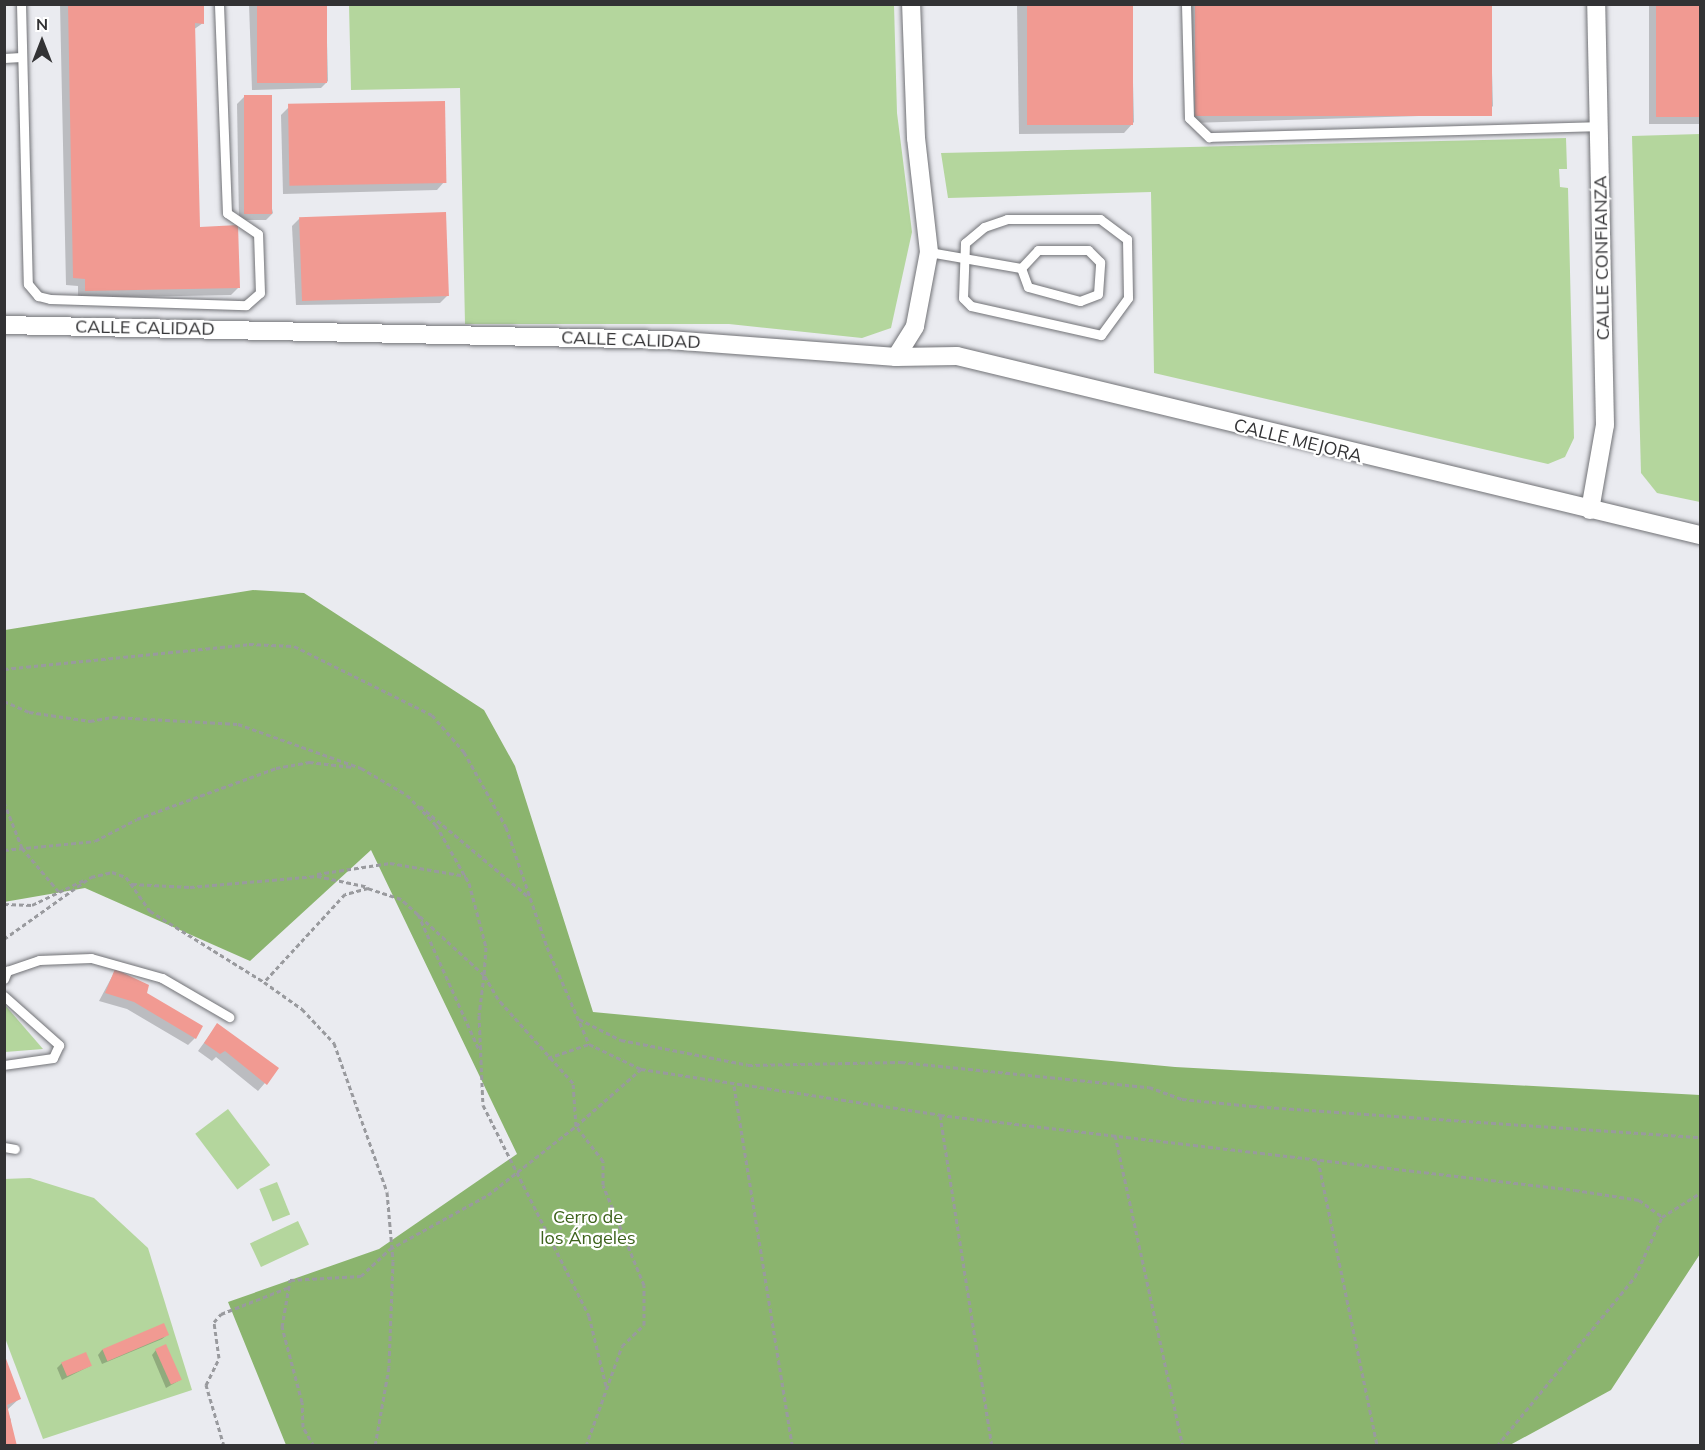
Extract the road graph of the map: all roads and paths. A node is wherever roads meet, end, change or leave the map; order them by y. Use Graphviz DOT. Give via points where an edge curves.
graph roads {
  1 [pos="21,4"];
  2 [pos="219,4"];
  3 [pos="910,4"];
  4 [pos="1186,4"];
  5 [pos="1596,4"];
  6 [pos="21,57"];
  7 [pos="4,58"];
  8 [pos="1599,126"];
  9 [pos="929,252"];
  10 [pos="963,258"];
  11 [pos="1022,268"];
  12 [pos="4,325"];
  13 [pos="896,357"];
  14 [pos="1590,510"];
  15 [pos="1701,535"];
  16 [pos="4,669"];
  17 [pos="4,700"];
  18 [pos="361,768"];
  19 [pos="411,800"];
  20 [pos="4,802"];
  21 [pos="22,848"];
  22 [pos="4,850"];
  23 [pos="303,876"];
  24 [pos="466,876"];
  25 [pos="91,877"];
  26 [pos="131,884"];
  27 [pos="379,891"];
  28 [pos="59,892"];
  29 [pos="530,899"];
  30 [pos="4,904"];
  31 [pos="416,910"];
  32 [pos="4,939"];
  33 [pos="484,975"];
  34 [pos="4,979"];
  35 [pos="264,982"];
  36 [pos="4,996"];
  37 [pos="229,1017"];
  38 [pos="578,1019"];
  39 [pos="589,1044"];
  40 [pos="479,1052"];
  41 [pos="548,1058"];
  42 [pos="4,1065"];
  43 [pos="641,1069"];
  44 [pos="734,1086"];
  45 [pos="940,1115"];
  46 [pos="576,1126"];
  47 [pos="1115,1135"];
  48 [pos="1701,1137"];
  49 [pos="4,1147"];
  50 [pos="15,1149"];
  51 [pos="1318,1160"];
  52 [pos="518,1172"];
  53 [pos="1701,1193"];
  54 [pos="1662,1217"];
  55 [pos="390,1249"];
  56 [pos="288,1288"];
  57 [pos="606,1386"];
  58 [pos="224,1446"];
  59 [pos="314,1446"];
  60 [pos="375,1446"];
  61 [pos="586,1446"];
  62 [pos="792,1446"];
  63 [pos="992,1446"];
  64 [pos="1183,1446"];
  65 [pos="1377,1446"];
  66 [pos="1497,1446"];
  1 -- 6 [label="lane"];
  2 -- 6 [label="lane" via="226,213 258,234 260,292 246,305 38,296 26,269"];
  3 -- 9 [label="street"];
  4 -- 8 [label="lane" via="1189,118 1209,137"];
  5 -- 8 [label="street, CALLE CONFIANZA"];
  6 -- 7 [label="lane"];
  8 -- 14 [label="street, CALLE CONFIANZA" via="1605,426"];
  9 -- 10 [label="lane"];
  9 -- 13 [label="street" via="915,326"];
  10 -- 10 [label="lane" via="961,290 971,306 1094,337 1101,335 1128,298 1127,239 1100,219 996,222 972,235"];
  10 -- 11 [label="lane"];
  11 -- 11 [label="lane" via="1028,287 1080,302 1091,300 1100,287 1100,262 1088,250 1038,250"];
  12 -- 13 [label="street, CALLE CALIDAD" via="669,340"];
  13 -- 14 [label="street, CALLE MEJORA" via="957,356"];
  14 -- 15 [label="street, CALLE MEJORA"];
  16 -- 29 [label="path" via="249,644 294,645 352,671 432,715 464,752 506,827"];
  17 -- 18 [label="path" via="29,712 90,721 113,717 238,724"];
  18 -- 19 [label="path"];
  18 -- 21 [label="path" via="309,762 276,768 137,819 94,841"];
  19 -- 24 [label="path" via="436,825"];
  19 -- 29 [label="path"];
  20 -- 21 [label="path"];
  21 -- 22 [label="path"];
  21 -- 28 [label="path"];
  23 -- 24 [label="path" via="390,863"];
  23 -- 26 [label="path" via="190,886"];
  23 -- 27 [label="path" via="354,881"];
  24 -- 33 [label="path" via="486,947"];
  25 -- 26 [label="path" via="112,872"];
  25 -- 28 [label="path"];
  25 -- 32 [label="path" via="12,938"];
  26 -- 35 [label="path" via="150,911"];
  27 -- 31 [label="path"];
  27 -- 35 [label="path" via="345,894"];
  28 -- 30 [label="path" via="32,905"];
  29 -- 38 [label="path"];
  31 -- 33 [label="path"];
  31 -- 40 [label="path"];
  33 -- 40 [label="path"];
  33 -- 41 [label="path"];
  34 -- 37 [label="lane" via="7,971 39,960 91,958 162,978"];
  35 -- 55 [label="path" via="302,1009 334,1043 387,1192"];
  36 -- 42 [label="lane" via="58,1045 53,1058"];
  38 -- 39 [label="path"];
  38 -- 48 [label="path" via="621,1040 748,1065 901,1062 1138,1086 1182,1099 1252,1106"];
  39 -- 41 [label="path"];
  39 -- 43 [label="path"];
  40 -- 52 [label="path" via="483,1105"];
  41 -- 46 [label="path" via="573,1083"];
  43 -- 44 [label="path"];
  43 -- 46 [label="path"];
  44 -- 45 [label="path"];
  44 -- 62 [label="path"];
  45 -- 47 [label="path"];
  45 -- 63 [label="path"];
  46 -- 52 [label="path"];
  46 -- 57 [label="path" via="603,1161 603,1185 644,1285 644,1325 622,1346"];
  47 -- 51 [label="path"];
  47 -- 64 [label="path"];
  49 -- 50 [label="lane"];
  51 -- 54 [label="path" via="1639,1200"];
  51 -- 65 [label="path"];
  52 -- 55 [label="path" via="488,1195"];
  52 -- 57 [label="path" via="589,1316"];
  53 -- 54 [label="path"];
  54 -- 66 [label="path" via="1635,1277"];
  55 -- 56 [label="path" via="361,1276 290,1280"];
  55 -- 60 [label="path" via="389,1367"];
  56 -- 58 [label="path" via="221,1314 214,1322 219,1358 206,1385"];
  56 -- 59 [label="path" via="282,1327 302,1402 303,1427"];
  57 -- 61 [label="path"];
}
